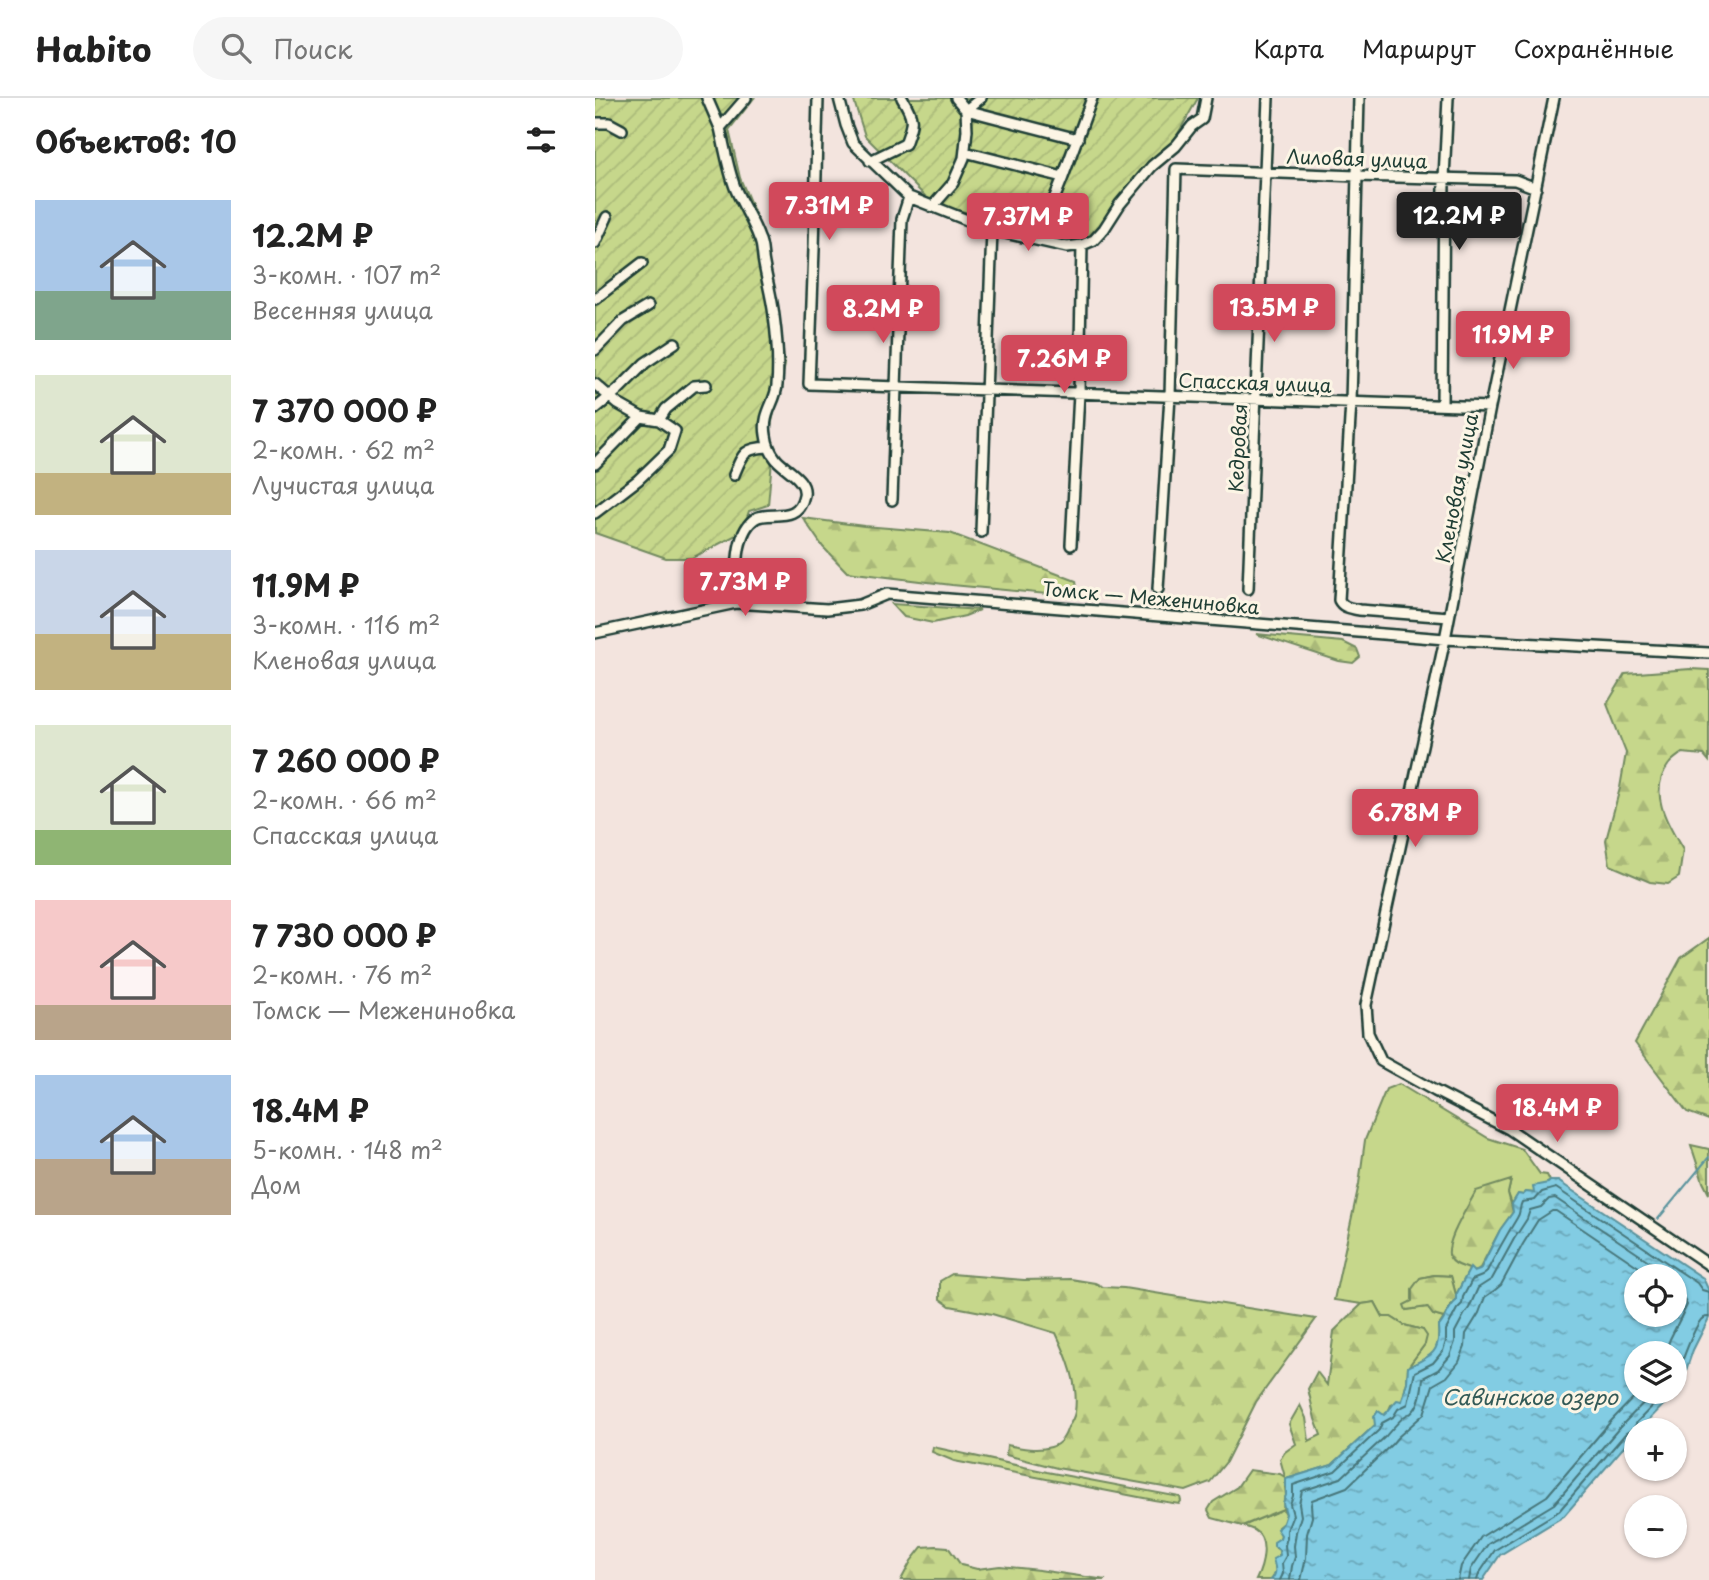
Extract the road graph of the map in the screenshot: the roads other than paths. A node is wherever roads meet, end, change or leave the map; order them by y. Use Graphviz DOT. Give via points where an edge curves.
graph roads {
  1 [pos="706,98"];
  2 [pos="746,98"];
  3 [pos="818,98"];
  4 [pos="839,98"];
  5 [pos="902,98"];
  6 [pos="956,98"];
  7 [pos="981,98"];
  8 [pos="1092,98"];
  9 [pos="1206,98"];
  10 [pos="1268,98"];
  11 [pos="1359,98"];
  12 [pos="1448,98"];
  13 [pos="1554,98"];
  14 [pos="966,110"];
  15 [pos="595,123"];
  16 [pos="720,128"];
  17 [pos="622,131"];
  18 [pos="1078,139"];
  19 [pos="965,152"];
  20 [pos="870,161"];
  21 [pos="1266,173"];
  22 [pos="1356,176"];
  23 [pos="1063,177"];
  24 [pos="1444,178"];
  25 [pos="1536,188"];
  26 [pos="909,197"];
  27 [pos="932,207"];
  28 [pos="607,217"];
  29 [pos="992,230"];
  30 [pos="1035,239"];
  31 [pos="595,243"];
  32 [pos="1082,246"];
  33 [pos="642,263"];
  34 [pos="595,299"];
  35 [pos="647,306"];
  36 [pos="675,342"];
  37 [pos="595,350"];
  38 [pos="595,384"];
  39 [pos="706,385"];
  40 [pos="896,387"];
  41 [pos="986,390"];
  42 [pos="1079,393"];
  43 [pos="1170,396"];
  44 [pos="609,397"];
  45 [pos="1257,399"];
  46 [pos="1351,402"];
  47 [pos="1442,405"];
  48 [pos="1490,407"];
  49 [pos="595,408"];
  50 [pos="641,418"];
  51 [pos="659,420"];
  52 [pos="769,447"];
  53 [pos="595,464"];
  54 [pos="734,475"];
  55 [pos="892,500"];
  56 [pos="595,513"];
  57 [pos="981,532"];
  58 [pos="1071,545"];
  59 [pos="737,582"];
  60 [pos="1158,589"];
  61 [pos="1248,589"];
  62 [pos="1449,617"];
  63 [pos="595,633"];
  64 [pos="1445,639"];
  65 [pos="1709,653"];
  66 [pos="1709,1265"];
  1 -- 16 [label="street"];
  2 -- 16 [label="street"];
  3 -- 40 [label="street, Спасская улица" via="809,384"];
  4 -- 20 [label="street" via="853,143"];
  5 -- 20 [label="street" via="911,113 912,127 905,144"];
  6 -- 14 [label="street"];
  7 -- 14 [label="street"];
  8 -- 18 [label="street"];
  9 -- 32 [label="street" via="1202,119 1152,166 1094,240"];
  10 -- 21 [label="street, Кедровая"];
  11 -- 22 [label="street"];
  12 -- 24 [label="street"];
  13 -- 25 [label="street, Кленовая улица"];
  14 -- 18 [label="street"];
  14 -- 19 [label="street"];
  15 -- 17 [label="street" via="609,123"];
  16 -- 52 [label="street" via="736,190 761,240 774,314 778,387 767,412"];
  18 -- 23 [label="street"];
  19 -- 23 [label="street"];
  19 -- 27 [label="street" via="953,183"];
  20 -- 26 [label="street"];
  21 -- 22 [label="street, Лиловая улица"];
  21 -- 43 [label="street, Лиловая улица" via="1175,169"];
  21 -- 45 [label="street, Кедровая"];
  22 -- 24 [label="street, Лиловая улица"];
  22 -- 46 [label="street"];
  23 -- 30 [label="street"];
  24 -- 25 [label="street, Лиловая улица" via="1515,180"];
  24 -- 47 [label="street"];
  25 -- 48 [label="street, Кленовая улица"];
  26 -- 27 [label="street"];
  26 -- 40 [label="street" via="902,219"];
  27 -- 29 [label="street"];
  28 -- 31 [label="street"];
  29 -- 30 [label="street"];
  29 -- 41 [label="street"];
  30 -- 32 [label="street"];
  32 -- 42 [label="street"];
  33 -- 34 [label="street"];
  35 -- 37 [label="street" via="623,321"];
  36 -- 44 [label="street"];
  38 -- 44 [label="street"];
  39 -- 51 [label="street" via="694,386"];
  40 -- 41 [label="street, Спасская улица"];
  40 -- 55 [label="street"];
  41 -- 42 [label="street, Спасская улица"];
  41 -- 57 [label="street"];
  42 -- 43 [label="street, Спасская улица"];
  42 -- 58 [label="street"];
  43 -- 45 [label="street, Спасская улица"];
  43 -- 60 [label="street"];
  44 -- 49 [label="street"];
  44 -- 50 [label="street"];
  45 -- 46 [label="street, Спасская улица"];
  45 -- 61 [label="street, Кедровая"];
  46 -- 47 [label="street, Спасская улица"];
  46 -- 62 [label="street" via="1339,600 1359,610"];
  47 -- 48 [label="street, Спасская улица"];
  48 -- 62 [label="street, Кленовая улица"];
  50 -- 51 [label="street"];
  50 -- 53 [label="street"];
  51 -- 56 [label="street" via="675,431 669,450"];
  52 -- 54 [label="street" via="744,452"];
  52 -- 59 [label="street" via="805,492 791,513 761,516 750,525 739,546"];
  62 -- 64 [label="street, Кленовая улица"];
  63 -- 64 [label="street, Томск — Межениновка" via="736,603 827,608 860,605 887,594"];
  64 -- 65 [label="street, Томск — Межениновка"];
  64 -- 66 [label="street, Кленовая улица" via="1366,1005 1368,1033 1381,1061 1509,1129"];
}
